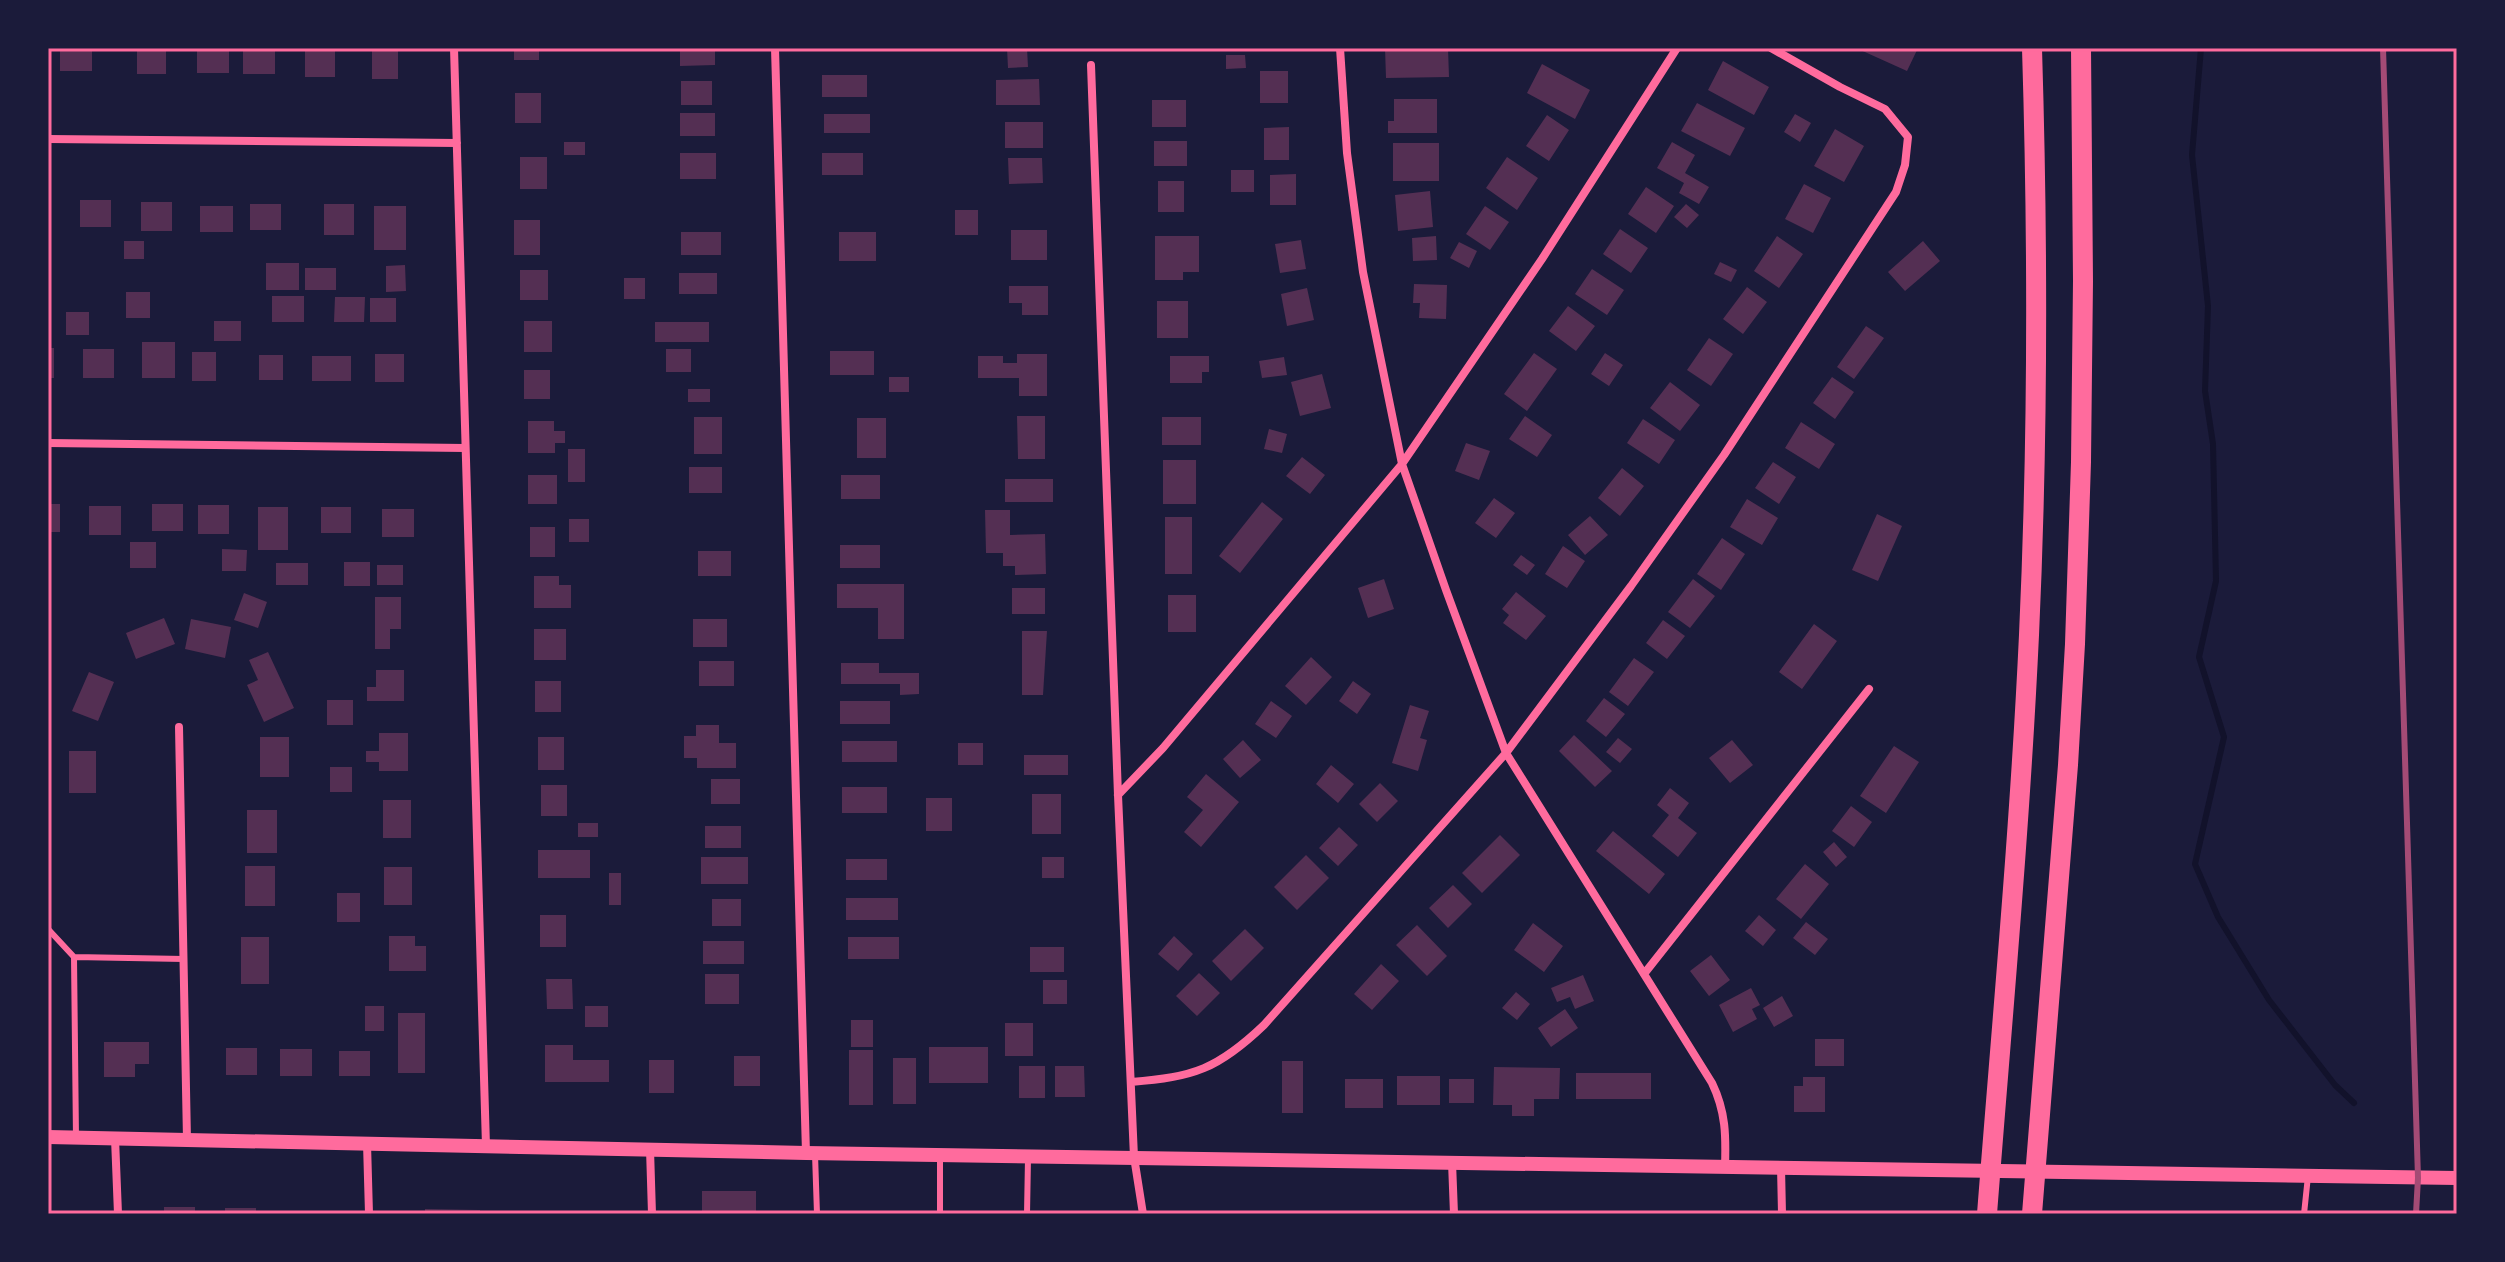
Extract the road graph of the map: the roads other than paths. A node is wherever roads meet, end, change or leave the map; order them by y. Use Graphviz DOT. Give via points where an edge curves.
graph roads {
  1 [pos="454,48"];
  2 [pos="775,48"];
  3 [pos="1340,48"];
  4 [pos="1677,48"];
  5 [pos="1771,48"];
  6 [pos="2021,48"];
  7 [pos="2032,48"];
  8 [pos="2081,48"];
  9 [pos="1091,65"];
  10 [pos="2035,132"];
  11 [pos="48,139"];
  12 [pos="457,143"];
  13 [pos="48,443"];
  14 [pos="465,448"];
  15 [pos="1402,464"];
  16 [pos="1869,689"];
  17 [pos="179,727"];
  18 [pos="1506,753"];
  19 [pos="1118,795"];
  20 [pos="48,929"];
  21 [pos="74,957"];
  22 [pos="184,959"];
  23 [pos="1644,974"];
  24 [pos="1131,1082"];
  25 [pos="48,1137"];
  26 [pos="76,1138"];
  27 [pos="115,1138"];
  28 [pos="187,1140"];
  29 [pos="367,1143"];
  30 [pos="486,1146"];
  31 [pos="650,1149"];
  32 [pos="811,1153"];
  33 [pos="940,1155"];
  34 [pos="1028,1156"];
  35 [pos="1134,1157"];
  36 [pos="1452,1162"];
  37 [pos="1725,1167"];
  38 [pos="1781,1167"];
  39 [pos="2308,1176"];
  40 [pos="2457,1178"];
  41 [pos="118,1214"];
  42 [pos="369,1214"];
  43 [pos="652,1214"];
  44 [pos="817,1214"];
  45 [pos="940,1214"];
  46 [pos="1027,1214"];
  47 [pos="1143,1214"];
  48 [pos="1454,1214"];
  49 [pos="1782,1214"];
  50 [pos="1987,1214"];
  51 [pos="2032,1214"];
  52 [pos="2304,1214"];
  1 -- 12 [label="street"];
  2 -- 32 [label="street"];
  3 -- 15 [label="street" via="1363,272"];
  4 -- 15 [label="street"];
  5 -- 18 [label="street" via="1885,109 1908,137 1896,192 1724,455"];
  6 -- 10 [label="highway"];
  7 -- 10 [label="highway"];
  8 -- 51 [label="highway" via="2083,281 2075,644"];
  9 -- 19 [label="street"];
  10 -- 50 [label="highway" via="2037,352 2029,635"];
  11 -- 12 [label="street"];
  12 -- 14 [label="street"];
  13 -- 14 [label="street"];
  14 -- 30 [label="street"];
  15 -- 18 [label="street"];
  15 -- 19 [label="street"];
  16 -- 23 [label="street"];
  17 -- 22 [label="street"];
  18 -- 23 [label="street"];
  18 -- 24 [label="street" via="1235,1053 1170,1079"];
  19 -- 24 [label="street"];
  20 -- 21 [label="lane"];
  21 -- 22 [label="lane"];
  21 -- 26 [label="lane"];
  22 -- 28 [label="street"];
  23 -- 37 [label="street" via="1722,1104"];
  24 -- 35 [label="street"];
  25 -- 26 [label="street"];
  26 -- 27 [label="street"];
  27 -- 28 [label="street"];
  27 -- 41 [label="street"];
  28 -- 29 [label="street"];
  29 -- 30 [label="street"];
  29 -- 42 [label="street"];
  30 -- 31 [label="street"];
  31 -- 32 [label="street"];
  31 -- 43 [label="street"];
  32 -- 33 [label="street"];
  32 -- 44 [label="lane"];
  33 -- 34 [label="street"];
  33 -- 45 [label="lane"];
  34 -- 35 [label="street"];
  34 -- 46 [label="lane"];
  35 -- 36 [label="street"];
  35 -- 47 [label="street"];
  36 -- 37 [label="street"];
  36 -- 48 [label="street"];
  37 -- 38 [label="street"];
  38 -- 39 [label="street"];
  38 -- 49 [label="street"];
  39 -- 40 [label="street"];
  39 -- 52 [label="lane"];
}
